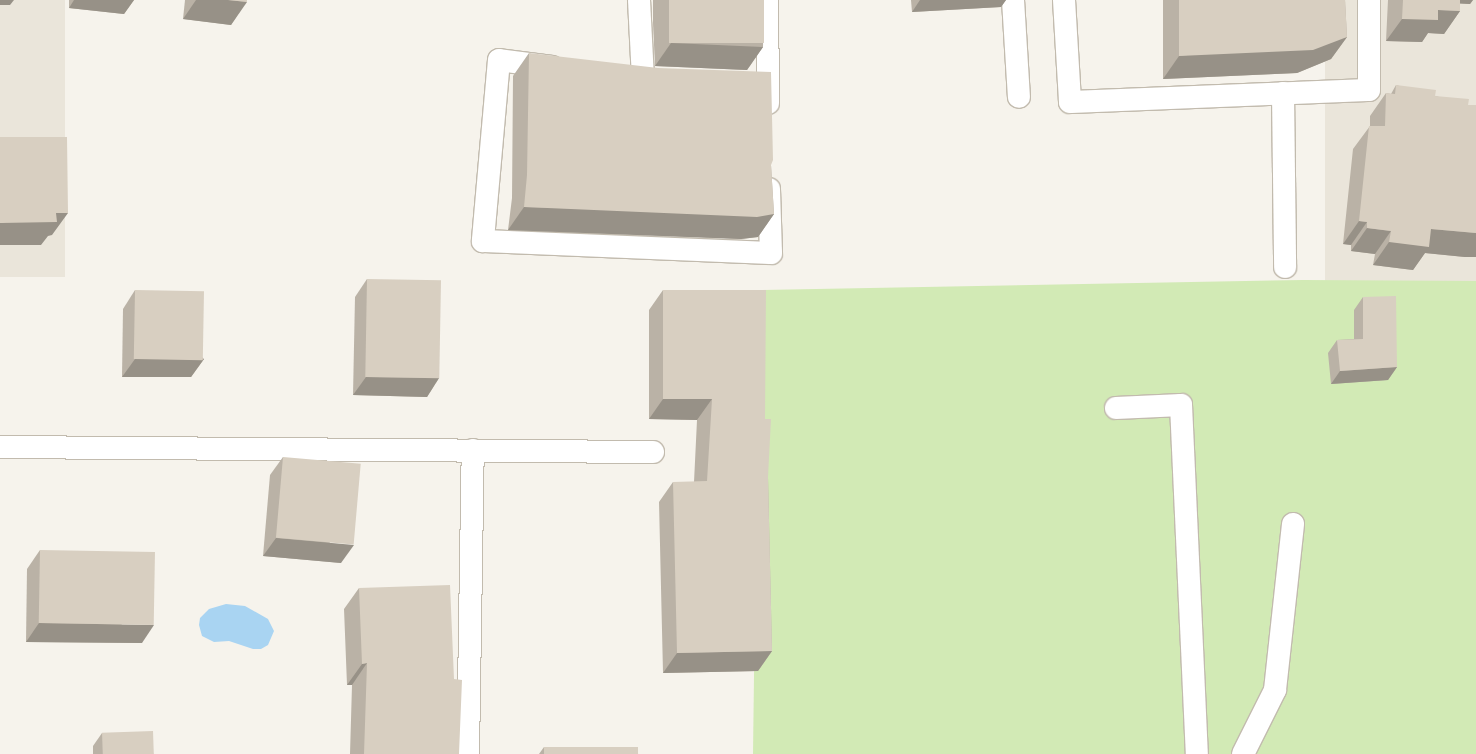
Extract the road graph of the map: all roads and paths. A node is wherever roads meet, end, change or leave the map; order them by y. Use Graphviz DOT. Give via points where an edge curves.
graph roads {
  1 [pos="639,0"];
  2 [pos="767,0"];
  3 [pos="1013,0"];
  4 [pos="1064,0"];
  5 [pos="1369,0"];
  6 [pos="575,70"];
  7 [pos="620,76"];
  8 [pos="643,78"];
  9 [pos="666,79"];
  10 [pos="1283,93"];
  11 [pos="1019,97"];
  12 [pos="768,121"];
  13 [pos="769,168"];
  14 [pos="1285,268"];
  15 [pos="1116,408"];
  16 [pos="0,447"];
  17 [pos="473,450"];
  18 [pos="653,452"];
  19 [pos="1293,524"];
  20 [pos="468,754"];
  21 [pos="1197,754"];
  22 [pos="1243,754"];
  1 -- 8 [label="street"];
  2 -- 12 [label="street" via="759,82"];
  3 -- 11 [label="street"];
  4 -- 10 [label="street" via="1070,102"];
  5 -- 10 [label="street" via="1369,90"];
  6 -- 13 [label="street" via="498,60 483,241 771,253"];
  7 -- 8 [label="street"];
  8 -- 9 [label="street"];
  10 -- 14 [label="street"];
  15 -- 21 [label="street" via="1181,405"];
  16 -- 17 [label="street"];
  17 -- 18 [label="street"];
  17 -- 20 [label="street"];
  19 -- 22 [label="street" via="1275,690"];
}
